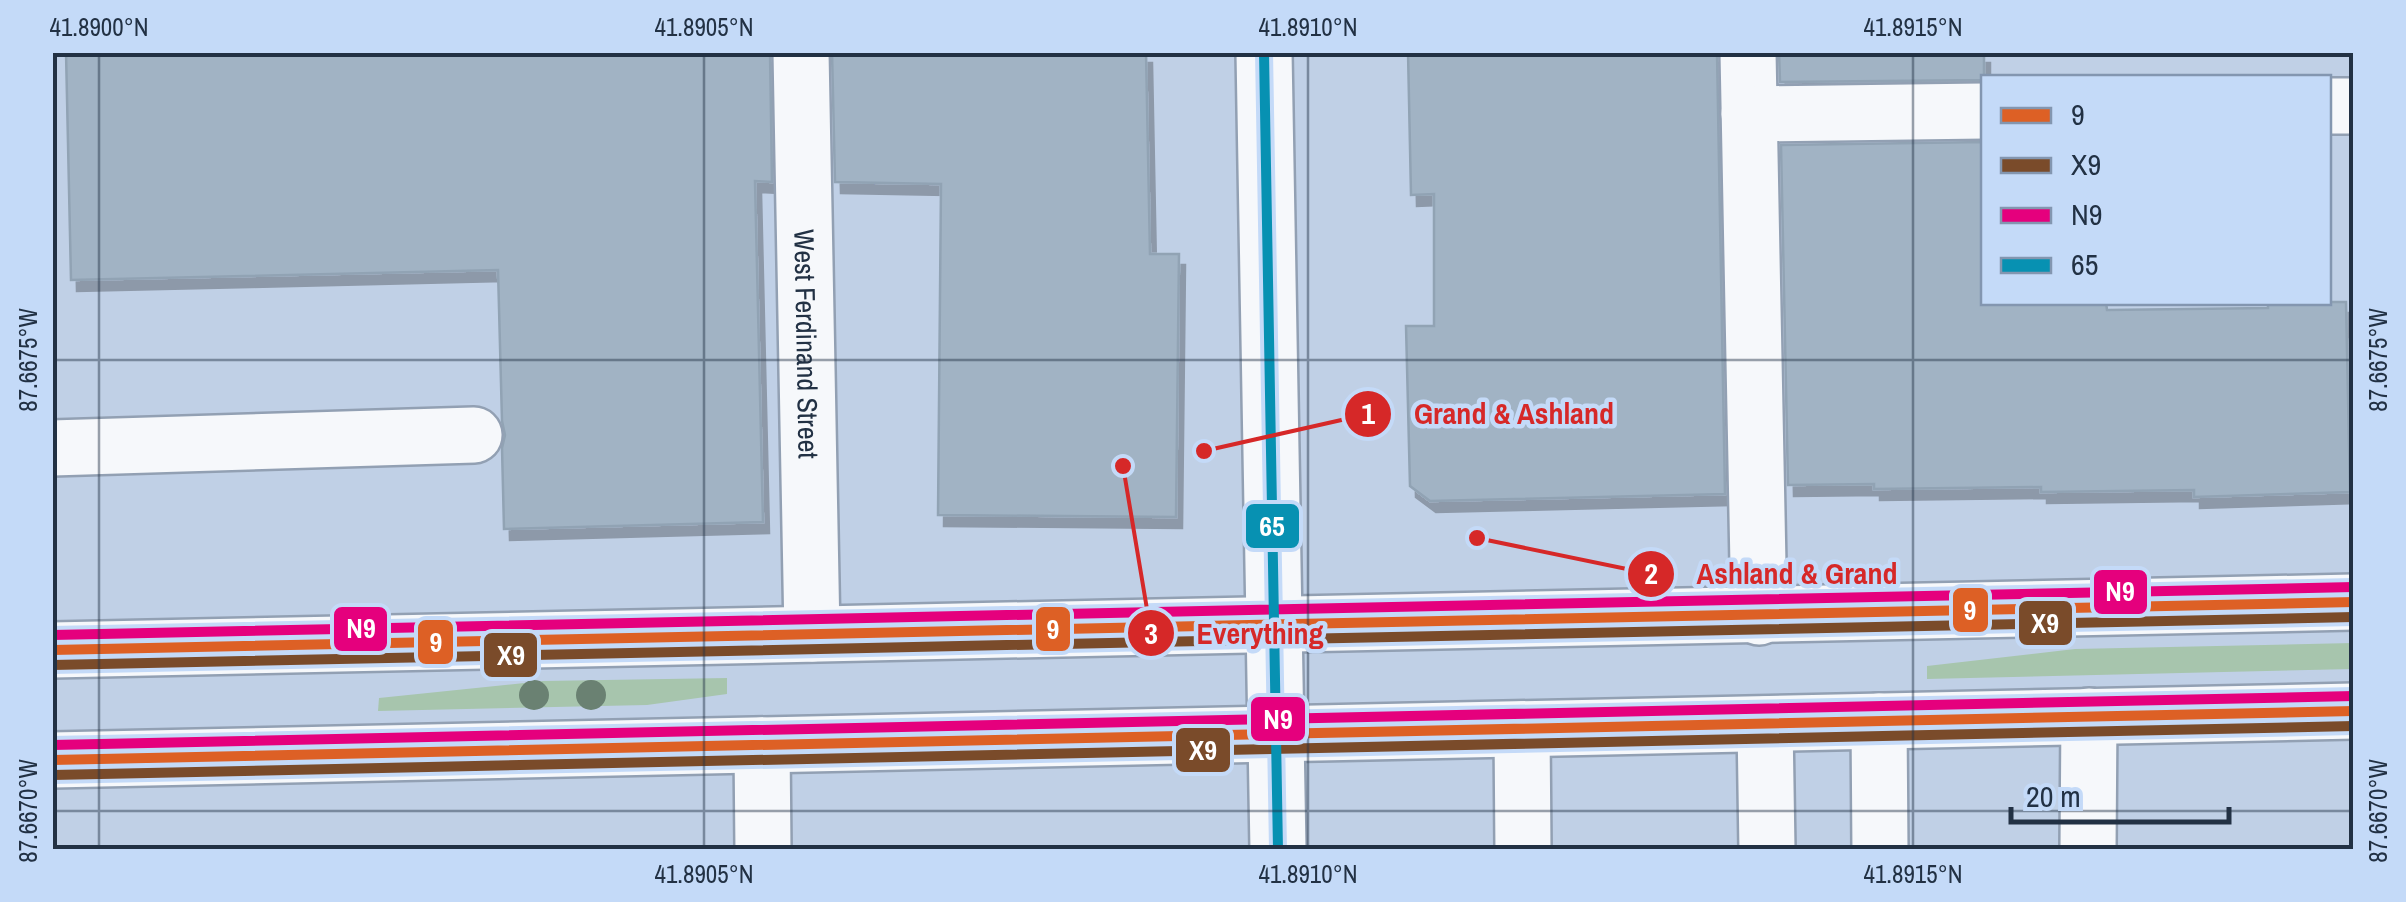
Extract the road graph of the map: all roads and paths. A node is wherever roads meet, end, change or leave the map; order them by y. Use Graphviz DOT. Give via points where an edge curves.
graph roads {
  1 [pos="801,52"];
  2 [pos="1264,52"];
  3 [pos="1748,52"];
  4 [pos="1981,111"];
  5 [pos="1750,114"];
  6 [pos="474,436"];
  7 [pos="52,448"];
  8 [pos="2354,602"];
  9 [pos="1759,617"];
  10 [pos="1274,626"];
  11 [pos="812,634"];
  12 [pos="52,650"];
  13 [pos="2354,711"];
  14 [pos="2089,716"];
  15 [pos="1879,721"];
  16 [pos="1765,724"];
  17 [pos="1522,729"];
  18 [pos="1277,734"];
  19 [pos="762,746"];
  20 [pos="52,760"];
  21 [pos="763,850"];
  22 [pos="1278,850"];
  23 [pos="1523,850"];
  24 [pos="1767,850"];
  25 [pos="1880,850"];
  26 [pos="2088,850"];
  1 -- 11 [label="main road, West Ferdinand Street"];
  2 -- 10 [label="main road"];
  3 -- 5 [label="main road"];
  4 -- 5 [label="main road"];
  5 -- 9 [label="main road"];
  6 -- 7 [label="main road"];
  8 -- 9 [label="main road"];
  9 -- 10 [label="main road"];
  10 -- 11 [label="main road"];
  10 -- 18 [label="main road"];
  11 -- 12 [label="main road"];
  13 -- 14 [label="main road"];
  14 -- 15 [label="main road"];
  14 -- 26 [label="main road"];
  15 -- 16 [label="main road"];
  15 -- 25 [label="main road"];
  16 -- 17 [label="main road"];
  16 -- 24 [label="main road"];
  17 -- 18 [label="main road"];
  17 -- 23 [label="main road"];
  18 -- 19 [label="main road"];
  18 -- 22 [label="main road"];
  19 -- 20 [label="main road"];
  19 -- 21 [label="main road"];
}
